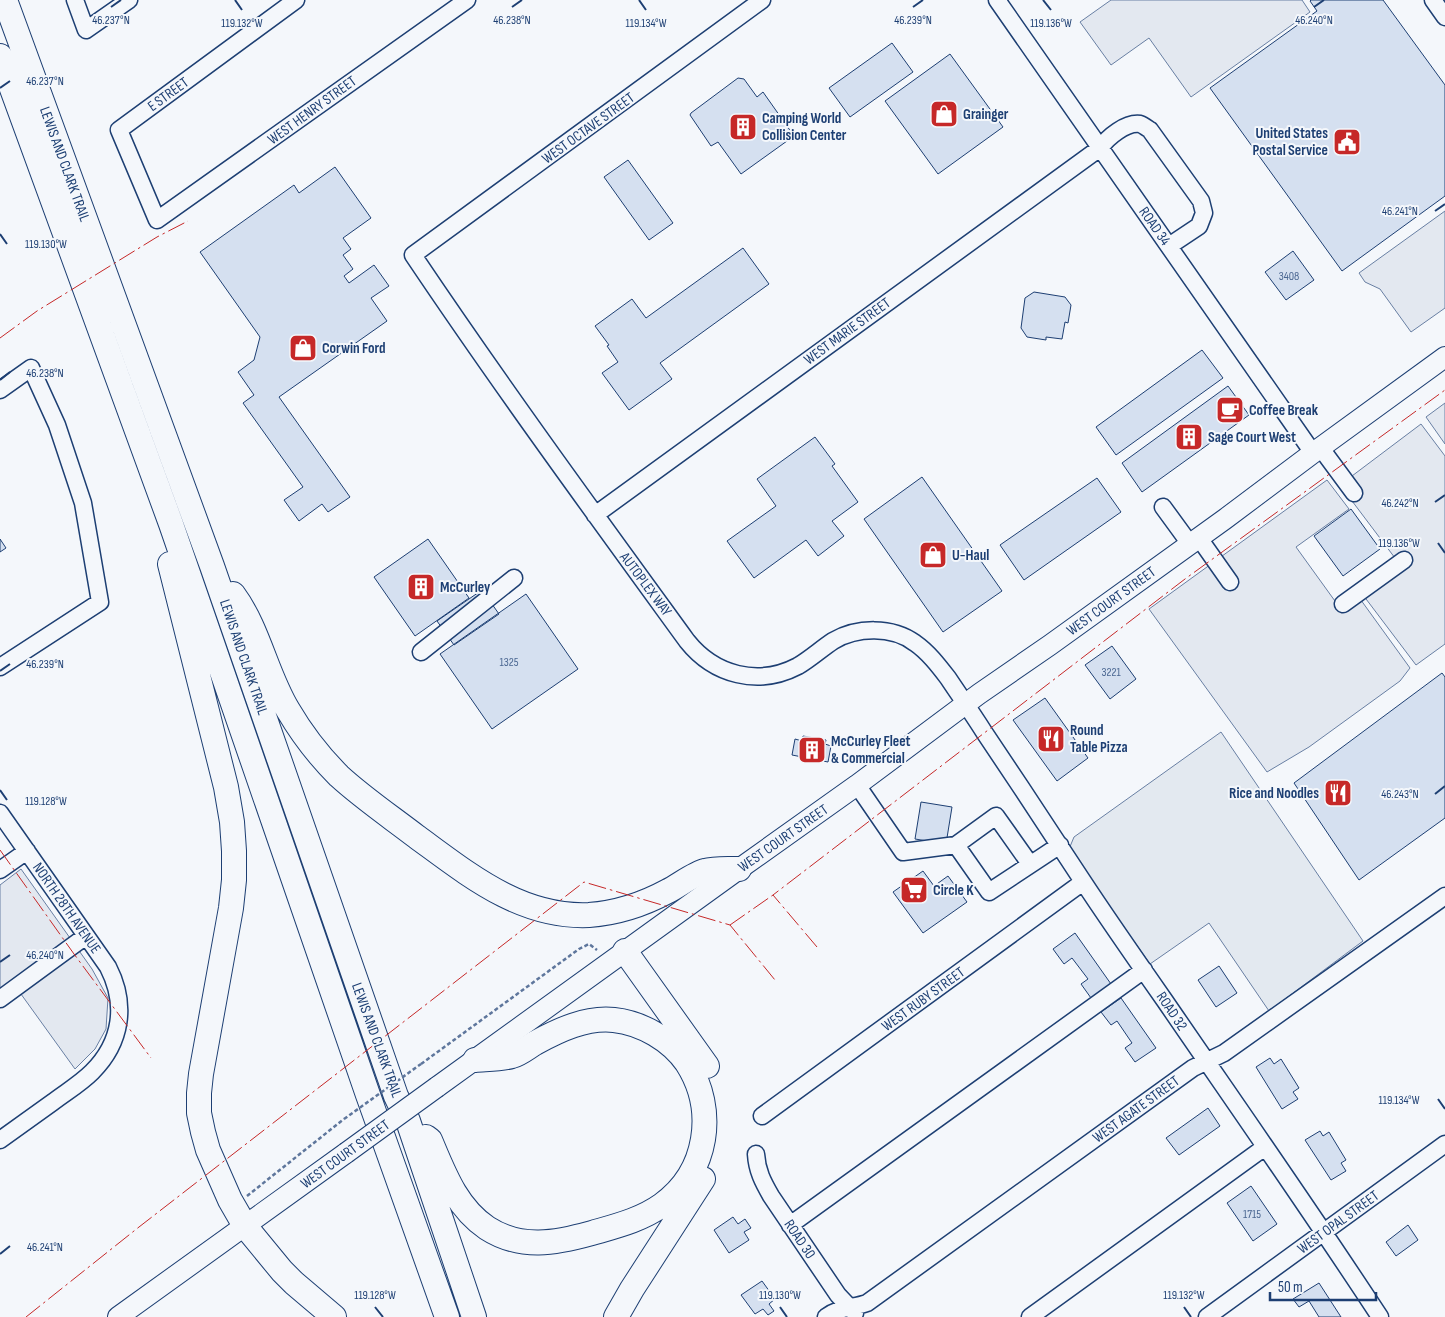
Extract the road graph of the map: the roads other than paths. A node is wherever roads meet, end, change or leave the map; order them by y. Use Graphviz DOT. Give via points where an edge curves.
graph roads {
  1 [pos="5,0"];
  2 [pos="75,0"];
  3 [pos="129,0"];
  4 [pos="296,0"];
  5 [pos="467,0"];
  6 [pos="762,0"];
  7 [pos="997,0"];
  8 [pos="1433,0"];
  9 [pos="1445,18"];
  10 [pos="0,56"];
  11 [pos="1100,148"];
  12 [pos="158,220"];
  13 [pos="1169,246"];
  14 [pos="413,255"];
  15 [pos="1445,357"];
  16 [pos="0,390"];
  17 [pos="1316,450"];
  18 [pos="1354,493"];
  19 [pos="1163,508"];
  20 [pos="594,515"];
  21 [pos="171,524"];
  22 [pos="1195,541"];
  23 [pos="1404,560"];
  24 [pos="212,566"];
  25 [pos="514,578"];
  26 [pos="1230,582"];
  27 [pos="1344,604"];
  28 [pos="421,652"];
  29 [pos="0,667"];
  30 [pos="966,704"];
  31 [pos="857,785"];
  32 [pos="0,813"];
  33 [pos="956,845"];
  34 [pos="1060,845"];
  35 [pos="26,851"];
  36 [pos="1030,864"];
  37 [pos="739,869"];
  38 [pos="0,870"];
  39 [pos="1083,882"];
  40 [pos="1445,896"];
  41 [pos="86,936"];
  42 [pos="625,951"];
  43 [pos="1144,970"];
  44 [pos="0,999"];
  45 [pos="475,1060"];
  46 [pos="1206,1062"];
  47 [pos="762,1116"];
  48 [pos="408,1121"];
  49 [pos="0,1140"];
  50 [pos="1445,1144"];
  51 [pos="1264,1147"];
  52 [pos="756,1154"];
  53 [pos="790,1225"];
  54 [pos="245,1226"];
  55 [pos="1324,1232"];
  56 [pos="854,1312"];
  57 [pos="118,1317"];
  58 [pos="334,1317"];
  59 [pos="447,1317"];
  60 [pos="474,1317"];
  61 [pos="616,1317"];
  62 [pos="826,1317"];
  63 [pos="1030,1317"];
  64 [pos="1207,1317"];
  65 [pos="1380,1317"];
  1 -- 24 [label="highway, LEWIS AND CLARK TRAIL"];
  2 -- 3 [label="street" via="86,30"];
  4 -- 12 [label="street, E STREET" via="119,130"];
  5 -- 12 [label="street, WEST HENRY STREET"];
  6 -- 14 [label="street, WEST OCTAVE STREET"];
  7 -- 11 [label="street, ROAD 34"];
  8 -- 9 [label="street"];
  10 -- 21 [label="highway, LEWIS AND CLARK TRAIL"];
  11 -- 13 [label="street, ROAD 34"];
  11 -- 13 [label="street, WEST MARIE STREET" via="1116,133 1141,124 1150,130 1201,201 1204,213 1199,226"];
  11 -- 20 [label="street, WEST MARIE STREET"];
  13 -- 17 [label="street, ROAD 34"];
  14 -- 20 [label="street, AUTOPLEX WAY"];
  15 -- 17 [label="main road, WEST COURT STREET"];
  16 -- 29 [label="street" via="31,368 57,424 83,503 100,602"];
  17 -- 18 [label="street, ROAD 34"];
  17 -- 22 [label="main road, WEST COURT STREET"];
  19 -- 22 [label="street"];
  20 -- 30 [label="street, AUTOPLEX WAY" via="693,648 717,667 734,674 770,675 796,667 848,634 880,630 917,644 936,663"];
  21 -- 54 [label="highway" via="170,562 226,787 234,851 231,908 201,1074 199,1112 208,1150"];
  21 -- 59 [label="highway, LEWIS AND CLARK TRAIL"];
  22 -- 26 [label="street"];
  22 -- 30 [label="main road, WEST COURT STREET"];
  23 -- 27 [label="street"];
  24 -- 37 [label="highway" via="244,608 288,711 338,775 494,891 552,912 589,915 646,901 704,871"];
  24 -- 48 [label="highway, LEWIS AND CLARK TRAIL" via="393,1088"];
  25 -- 28 [label="street"];
  30 -- 31 [label="main road, WEST COURT STREET"];
  30 -- 34 [label="street, ROAD 32"];
  31 -- 33 [label="street" via="903,852"];
  31 -- 37 [label="main road, WEST COURT STREET"];
  32 -- 35 [label="street, NORTH 28TH AVENUE"];
  33 -- 36 [label="street" via="989,892"];
  33 -- 36 [label="street" via="996,816"];
  34 -- 36 [label="street"];
  34 -- 39 [label="street, ROAD 32"];
  35 -- 38 [label="street"];
  35 -- 41 [label="street, NORTH 28TH AVENUE"];
  37 -- 42 [label="main road, WEST COURT STREET"];
  39 -- 43 [label="street, ROAD 32"];
  39 -- 47 [label="street, WEST RUBY STREET"];
  40 -- 46 [label="street, WEST AGATE STREET" via="1224,1053"];
  41 -- 44 [label="street"];
  41 -- 49 [label="street, NORTH 28TH AVENUE" via="112,975 120,1010 112,1044 98,1066"];
  42 -- 45 [label="main road, WEST COURT STREET"];
  42 -- 61 [label="highway" via="706,1066 718,1097 720,1122 712,1163"];
  43 -- 46 [label="street, ROAD 32"];
  43 -- 53 [label="street"];
  45 -- 48 [label="highway" via="513,1056 560,1030 597,1020 614,1020 650,1031 683,1058 700,1088 705,1127 696,1163 676,1193 663,1205 634,1220 566,1240 524,1242 502,1236 466,1210 455,1196 430,1140"];
  45 -- 54 [label="main road, WEST COURT STREET, bridge"];
  46 -- 51 [label="street, ROAD 32"];
  46 -- 56 [label="street, WEST AGATE STREET" via="1193,1068 867,1303 858,1306"];
  48 -- 60 [label="highway, LEWIS AND CLARK TRAIL"];
  50 -- 55 [label="street, WEST OPAL STREET"];
  51 -- 55 [label="street, ROAD 32"];
  51 -- 63 [label="street"];
  52 -- 53 [label="street, ROAD 30" via="762,1181"];
  53 -- 56 [label="street, ROAD 30" via="838,1295"];
  54 -- 57 [label="main road, WEST COURT STREET"];
  54 -- 58 [label="highway" via="288,1277"];
  55 -- 64 [label="street, WEST OPAL STREET"];
  55 -- 65 [label="street, ROAD 32"];
  56 -- 62 [label="street, WEST AGATE STREET" via="833,1312"];
}
